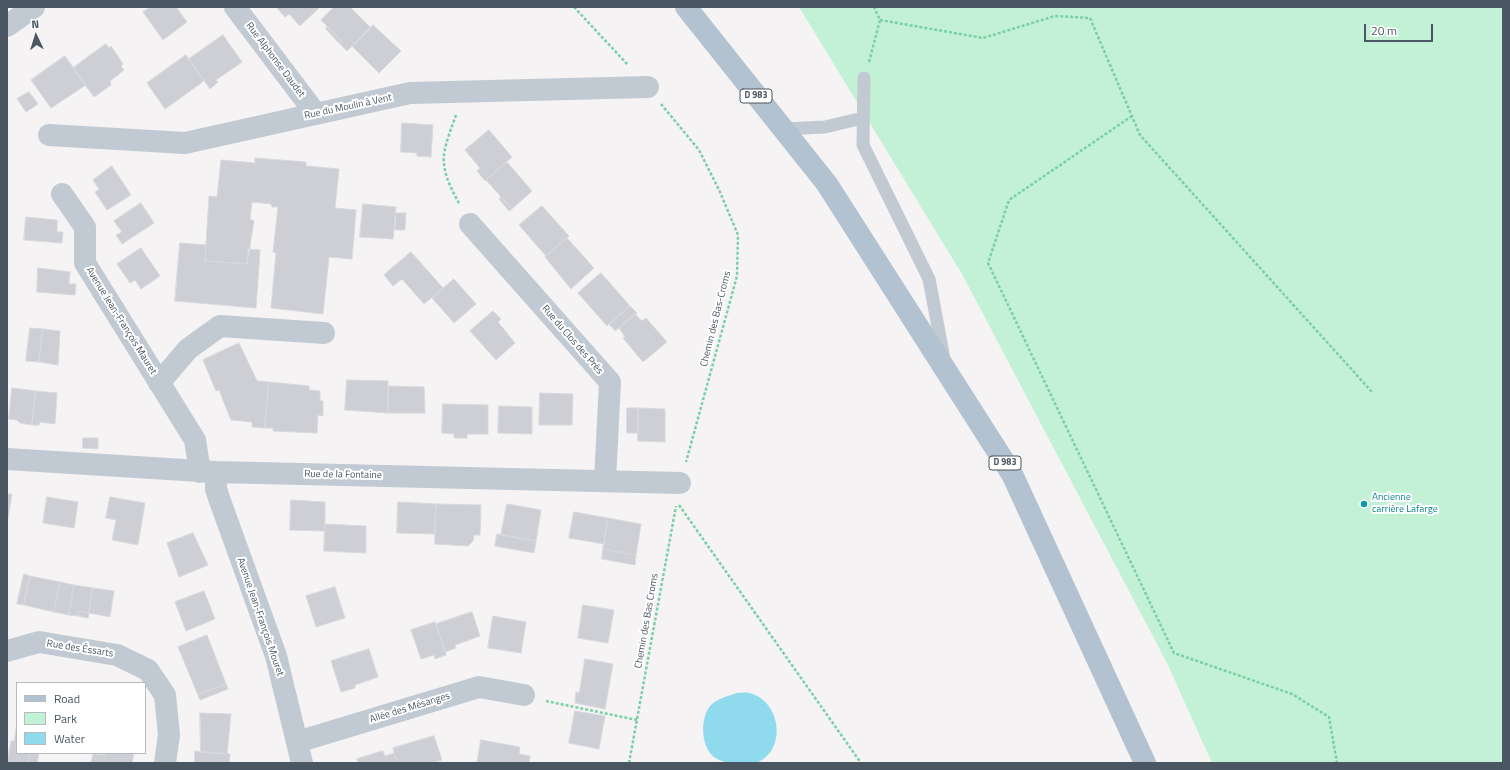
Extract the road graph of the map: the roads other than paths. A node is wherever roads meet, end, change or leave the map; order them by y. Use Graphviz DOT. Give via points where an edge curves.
graph roads {
  1 [pos="34,7"];
  2 [pos="235,7"];
  3 [pos="686,7"];
  4 [pos="7,26"];
  5 [pos="864,78"];
  6 [pos="648,87"];
  7 [pos="316,114"];
  8 [pos="863,118"];
  9 [pos="783,129"];
  10 [pos="49,135"];
  11 [pos="62,194"];
  12 [pos="470,224"];
  13 [pos="324,333"];
  14 [pos="946,371"];
  15 [pos="160,383"];
  16 [pos="7,459"];
  17 [pos="208,472"];
  18 [pos="605,480"];
  19 [pos="678,492"];
  20 [pos="7,651"];
  21 [pos="524,694"];
  22 [pos="300,753"];
  23 [pos="165,763"];
  24 [pos="1145,763"];
  1 -- 4 [label="street"];
  2 -- 7 [label="street, Rue Alphonse Daudet"];
  3 -- 9 [label="main road, D 983"];
  5 -- 8 [label="lane"];
  6 -- 7 [label="street, Rue du Moulin à Vent" via="410,93"];
  7 -- 10 [label="street, Rue du Moulin à Vent" via="185,142"];
  8 -- 9 [label="lane" via="825,127"];
  8 -- 14 [label="lane" via="863,145 929,279"];
  9 -- 14 [label="main road, D 983" via="827,184"];
  11 -- 15 [label="street, Avenue Jean-François Mauret" via="85,227 85,263"];
  12 -- 18 [label="street, Rue du Clos des Prés" via="610,382"];
  13 -- 15 [label="street" via="220,326 188,349"];
  14 -- 24 [label="main road, D 983" via="1012,474"];
  15 -- 17 [label="street, Avenue Jean-François Mouret" via="195,440"];
  16 -- 17 [label="street, Rue de la Fontaine"];
  17 -- 18 [label="street, Rue de la Fontaine"];
  17 -- 22 [label="street, Avenue Jean-François Mouret" via="276,656"];
  18 -- 19 [label="street, Rue de la Fontaine"];
  20 -- 23 [label="street, Rue des Éssarts" via="39,642 117,655 148,670 165,695 169,735"];
  21 -- 22 [label="street, Allée des Mésanges" via="479,687"];
}
